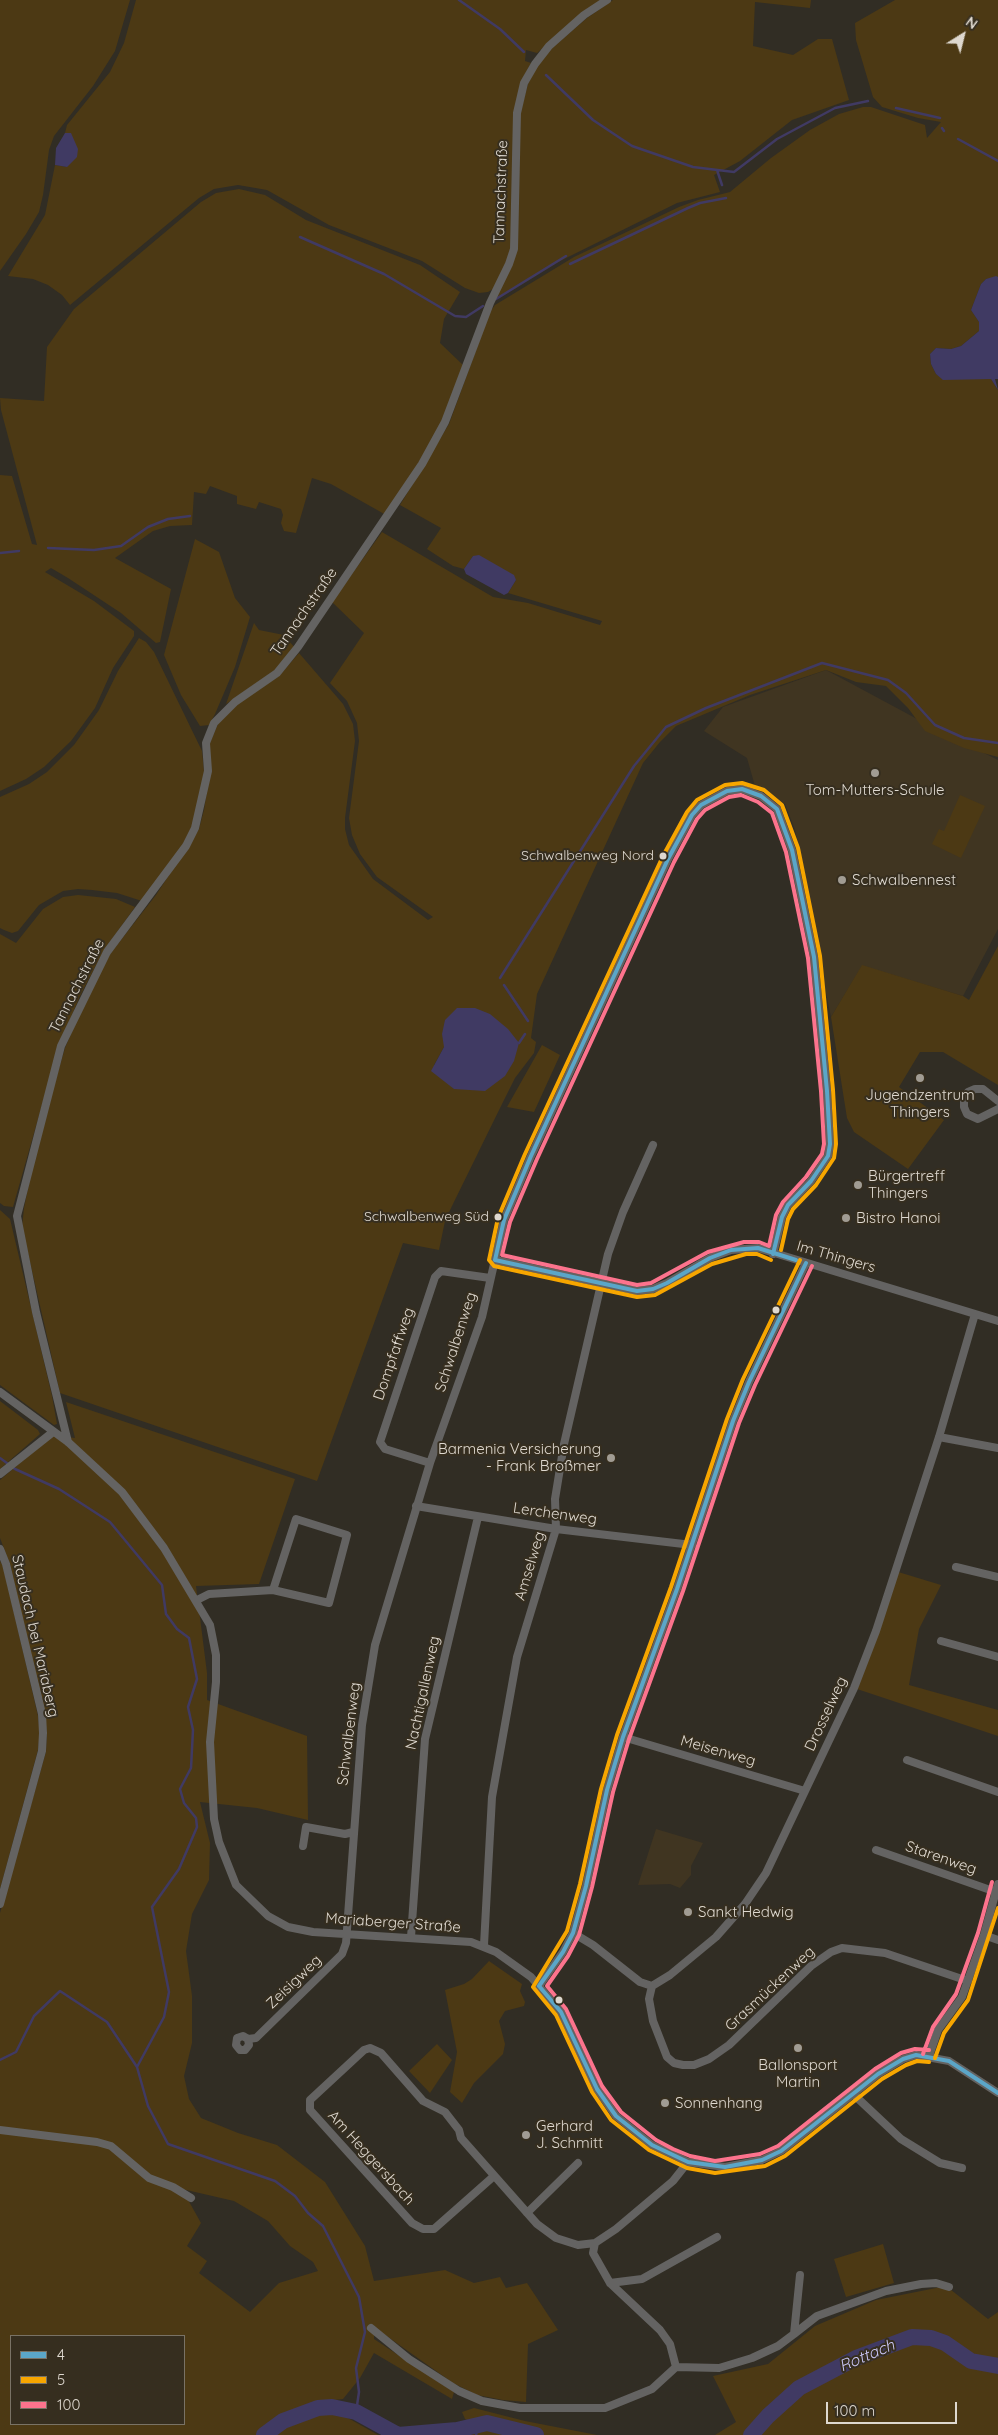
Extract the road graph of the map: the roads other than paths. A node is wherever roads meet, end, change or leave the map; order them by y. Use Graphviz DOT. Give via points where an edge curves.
graph roads {
  1 [pos="607,0"];
  2 [pos="998,1101"];
  3 [pos="998,1109"];
  4 [pos="653,1145"];
  5 [pos="773,1254"];
  6 [pos="495,1260"];
  7 [pos="806,1263"];
  8 [pos="490,1278"];
  9 [pos="603,1285"];
  10 [pos="975,1314"];
  11 [pos="998,1321"];
  12 [pos="0,1392"];
  13 [pos="53,1432"];
  14 [pos="939,1437"];
  15 [pos="68,1442"];
  16 [pos="998,1448"];
  17 [pos="430,1463"];
  18 [pos="3,1472"];
  19 [pos="416,1506"];
  20 [pos="478,1517"];
  21 [pos="556,1529"];
  22 [pos="692,1545"];
  23 [pos="0,1549"];
  24 [pos="956,1567"];
  25 [pos="998,1577"];
  26 [pos="273,1590"];
  27 [pos="197,1600"];
  28 [pos="941,1641"];
  29 [pos="998,1657"];
  30 [pos="623,1737"];
  31 [pos="907,1760"];
  32 [pos="805,1791"];
  33 [pos="998,1792"];
  34 [pos="353,1832"];
  35 [pos="303,1846"];
  36 [pos="876,1850"];
  37 [pos="997,1888"];
  38 [pos="0,1904"];
  39 [pos="573,1932"];
  40 [pos="346,1935"];
  41 [pos="984,1935"];
  42 [pos="411,1937"];
  43 [pos="998,1940"];
  44 [pos="484,1945"];
  45 [pos="968,1982"];
  46 [pos="539,1986"];
  47 [pos="652,1986"];
  48 [pos="248,2038"];
  49 [pos="929,2056"];
  50 [pos="852,2093"];
  51 [pos="998,2093"];
  52 [pos="0,2130"];
  53 [pos="688,2162"];
  54 [pos="578,2163"];
  55 [pos="962,2168"];
  56 [pos="494,2176"];
  57 [pos="191,2198"];
  58 [pos="527,2213"];
  59 [pos="717,2236"];
  60 [pos="595,2243"];
  61 [pos="800,2275"];
  62 [pos="610,2283"];
  63 [pos="949,2287"];
  64 [pos="371,2328"];
  65 [pos="794,2334"];
  66 [pos="676,2367"];
  1 -- 15 [label="street, Tannachstraße" via="584,15 549,46 524,83 517,113 514,249 445,422 422,464 298,647 277,673 235,702 214,723 206,743 208,771 195,828 186,846 107,952 62,1046 16,1216"];
  2 -- 3 [label="street" via="983,1089 968,1092 964,1099 967,1114 978,1119"];
  4 -- 9 [label="street, Amselweg" via="622,1212 608,1254"];
  5 -- 6 [label="street, Schwalbenweg" via="788,1205 811,1181 828,1156 827,1091 814,956 792,850 777,809 761,796 742,789 727,791 700,805 668,858 531,1156 504,1220"];
  5 -- 7 [label="street, Im Thingers"];
  5 -- 9 [label="street, Im Thingers" via="758,1248 731,1250 653,1289 637,1291"];
  6 -- 8 [label="street, Schwalbenweg"];
  6 -- 9 [label="street, Im Thingers"];
  7 -- 10 [label="street, Im Thingers"];
  7 -- 22 [label="street" via="733,1421"];
  8 -- 17 [label="street, Schwalbenweg" via="482,1317"];
  8 -- 17 [label="street, Dompfaffweg" via="441,1271 435,1277 380,1442 385,1449"];
  9 -- 21 [label="street, Amselweg" via="564,1444 555,1499"];
  10 -- 11 [label="street, Im Thingers"];
  10 -- 14 [label="street, Drosselweg"];
  12 -- 13 [label="street, Mariaberger Straße"];
  13 -- 15 [label="street, Mariaberger Straße"];
  13 -- 18 [label="street"];
  14 -- 16 [label="street"];
  14 -- 32 [label="street, Drosselweg" via="876,1632 854,1688"];
  15 -- 27 [label="street, Mariaberger Straße" via="122,1492 164,1548"];
  17 -- 19 [label="street, Schwalbenweg"];
  19 -- 20 [label="street, Lerchenweg"];
  19 -- 34 [label="street, Schwalbenweg" via="375,1645 362,1725"];
  20 -- 21 [label="street, Lerchenweg"];
  20 -- 42 [label="street, Nachtigallenweg" via="425,1740"];
  21 -- 22 [label="street, Lerchenweg"];
  21 -- 44 [label="street, Amselweg" via="516,1657 503,1728 492,1797"];
  22 -- 30 [label="street"];
  23 -- 38 [label="street, Staudach bei Mariaberg" via="42,1714 43,1733 42,1751"];
  24 -- 25 [label="street"];
  26 -- 26 [label="street" via="296,1519 347,1535 329,1603"];
  26 -- 27 [label="street" via="209,1594"];
  27 -- 40 [label="street, Mariaberger Straße" via="210,1625 216,1655 210,1742 214,1819 229,1871 236,1885 268,1916 288,1927"];
  28 -- 29 [label="street"];
  30 -- 32 [label="street, Meisenweg"];
  30 -- 39 [label="street"];
  31 -- 33 [label="street"];
  32 -- 47 [label="street, Drosselweg" via="766,1873 745,1904 716,1937"];
  34 -- 35 [label="street" via="345,1834 306,1827"];
  34 -- 40 [label="street, Schwalbenweg"];
  36 -- 37 [label="street, Starenweg"];
  37 -- 41 [label="street"];
  39 -- 46 [label="street"];
  39 -- 47 [label="street" via="640,1982"];
  40 -- 42 [label="street, Mariaberger Straße"];
  40 -- 48 [label="street, Zeisigweg" via="342,1954 256,2038"];
  41 -- 43 [label="street"];
  41 -- 45 [label="street"];
  42 -- 44 [label="street, Mariaberger Straße"];
  44 -- 46 [label="street, Mariaberger Straße" via="511,1961"];
  45 -- 47 [label="street, Grasmückenweg" via="885,1953 842,1948 811,1966 729,2045 709,2059 682,2066 667,2057 653,2021 649,1999"];
  45 -- 49 [label="street" via="950,2018 938,2030"];
  46 -- 53 [label="street, Mariaberger Straße" via="561,2012 598,2089 616,2116 652,2146"];
  49 -- 50 [label="street, Mariaberger Straße" via="903,2058"];
  49 -- 51 [label="street, Mariaberger Straße" via="949,2061"];
  50 -- 53 [label="street, Mariaberger Straße" via="781,2151 762,2160 725,2167"];
  50 -- 55 [label="street" via="901,2139 940,2162"];
  52 -- 57 [label="street" via="110,2146 150,2178"];
  53 -- 60 [label="street" via="673,2181"];
  54 -- 58 [label="street"];
  56 -- 56 [label="street, Am Heggersbach" via="434,2229 423,2229 412,2223 308,2107 310,2100 370,2048 381,2053 423,2101 445,2112 461,2138"];
  56 -- 58 [label="street"];
  58 -- 60 [label="street" via="556,2238 578,2244"];
  59 -- 62 [label="street" via="642,2279"];
  60 -- 62 [label="street" via="593,2253"];
  61 -- 65 [label="street"];
  62 -- 66 [label="street" via="660,2330 670,2344"];
  63 -- 65 [label="street" via="936,2283 886,2291 817,2316"];
  64 -- 66 [label="street" via="409,2359 459,2391 482,2401 506,2406 605,2408 652,2389"];
  65 -- 66 [label="street" via="769,2350 720,2368"];
}
